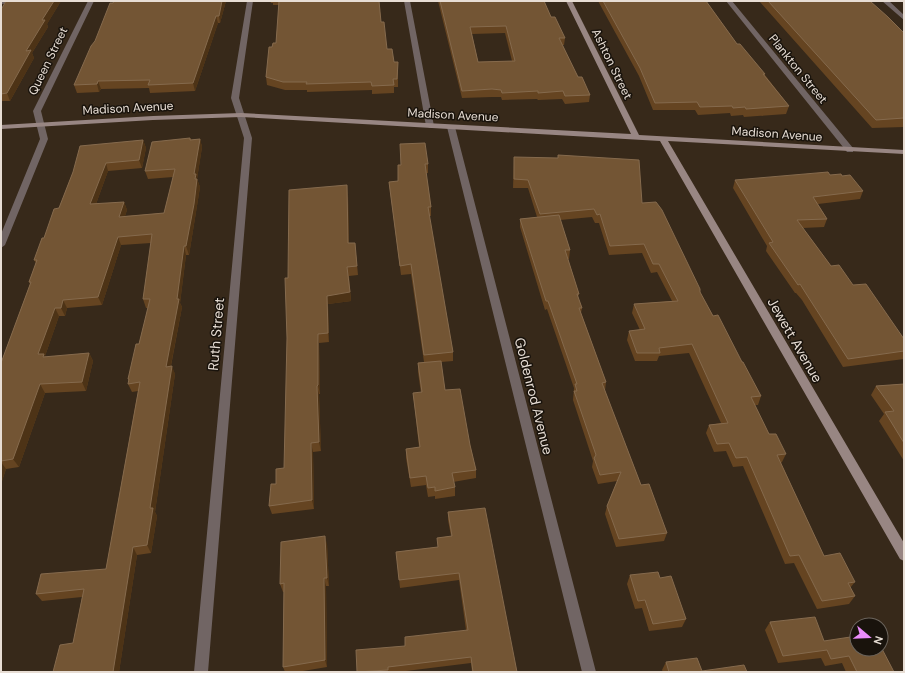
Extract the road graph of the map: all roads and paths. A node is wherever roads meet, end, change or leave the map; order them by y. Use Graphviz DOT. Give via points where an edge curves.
graph roads {
  1 [pos="24,1"];
  2 [pos="91,1"];
  3 [pos="250,1"];
  4 [pos="408,1"];
  5 [pos="569,1"];
  6 [pos="729,1"];
  7 [pos="885,1"];
  8 [pos="1,2"];
  9 [pos="904,18"];
  10 [pos="241,115"];
  11 [pos="40,125"];
  12 [pos="430,126"];
  13 [pos="1,127"];
  14 [pos="451,127"];
  15 [pos="636,137"];
  16 [pos="662,139"];
  17 [pos="850,150"];
  18 [pos="904,152"];
  19 [pos="1,245"];
  20 [pos="904,555"];
  21 [pos="201,672"];
  22 [pos="589,672"];
  1 -- 8 [label="street"];
  2 -- 11 [label="street, Queen Street" via="37,112"];
  3 -- 10 [label="street, Ruth Street" via="235,98"];
  4 -- 12 [label="street"];
  5 -- 15 [label="main road, Ashton Street"];
  6 -- 17 [label="street, Plankton Street"];
  7 -- 9 [label="street"];
  10 -- 11 [label="main road, Madison Avenue"];
  10 -- 12 [label="main road, Madison Avenue"];
  10 -- 21 [label="street, Ruth Street" via="248,138"];
  11 -- 13 [label="main road, Madison Avenue"];
  11 -- 19 [label="street, Queen Street" via="44,138"];
  12 -- 14 [label="main road, Madison Avenue"];
  14 -- 15 [label="main road, Madison Avenue"];
  14 -- 22 [label="street, Goldenrod Avenue"];
  15 -- 16 [label="main road, Madison Avenue"];
  16 -- 17 [label="main road, Madison Avenue"];
  16 -- 20 [label="main road, Jewett Avenue"];
  17 -- 18 [label="main road, Madison Avenue"];
}
